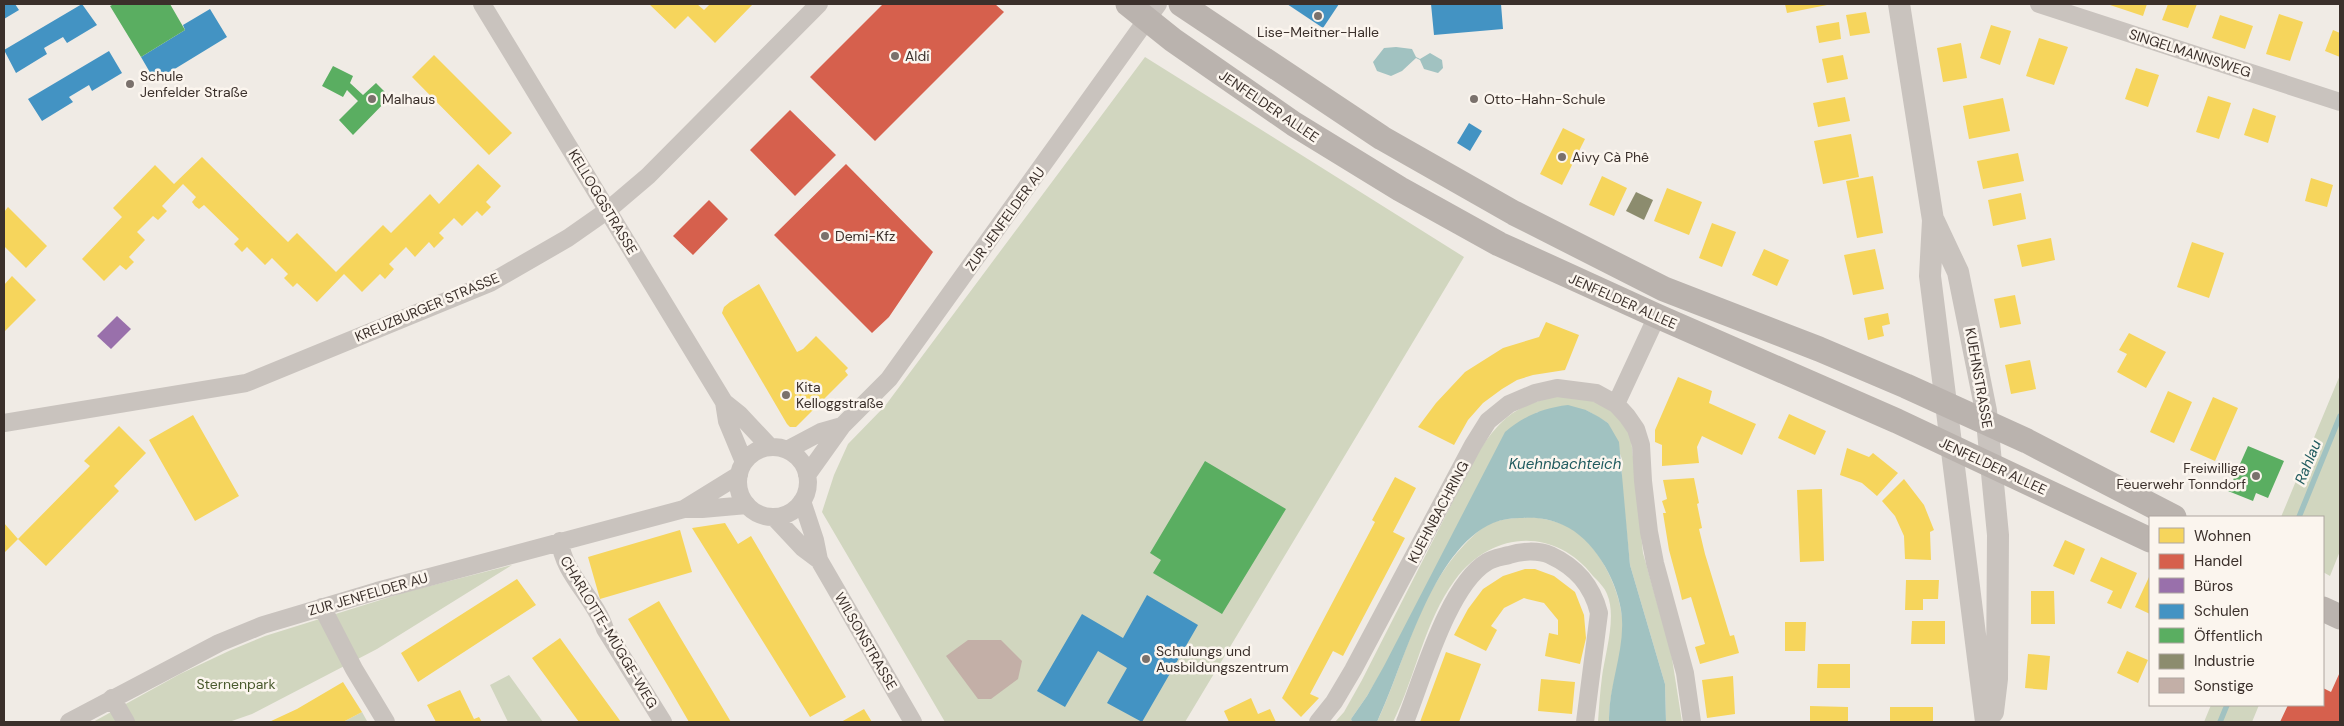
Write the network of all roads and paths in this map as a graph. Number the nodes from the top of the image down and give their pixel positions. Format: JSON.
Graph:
{"nodes":[{"id":1,"x":482,"y":4,"type":"edge"},
{"id":2,"x":820,"y":4,"type":"edge"},
{"id":3,"x":1128,"y":4,"type":"edge"},
{"id":4,"x":1181,"y":4,"type":"edge"},
{"id":5,"x":1899,"y":4,"type":"edge"},
{"id":6,"x":2039,"y":4,"type":"edge"},
{"id":7,"x":1153,"y":12,"type":"edge"},
{"id":8,"x":2340,"y":102,"type":"edge"},
{"id":9,"x":608,"y":210,"type":"junction"},
{"id":10,"x":1933,"y":220,"type":"junction"},
{"id":11,"x":1680,"y":296,"type":"junction"},
{"id":12,"x":1657,"y":316,"type":"junction"},
{"id":13,"x":724,"y":402,"type":"junction"},
{"id":14,"x":1616,"y":404,"type":"junction"},
{"id":15,"x":1946,"y":404,"type":"junction"},
{"id":16,"x":1987,"y":423,"type":"junction"},
{"id":17,"x":4,"y":424,"type":"edge"},
{"id":18,"x":842,"y":426,"type":"junction"},
{"id":19,"x":770,"y":447,"type":"junction"},
{"id":20,"x":1952,"y":447,"type":"junction"},
{"id":21,"x":787,"y":450,"type":"junction"},
{"id":22,"x":1991,"y":466,"type":"junction"},
{"id":23,"x":741,"y":468,"type":"junction"},
{"id":24,"x":807,"y":476,"type":"junction"},
{"id":25,"x":802,"y":501,"type":"junction"},
{"id":26,"x":746,"y":505,"type":"junction"},
{"id":27,"x":684,"y":509,"type":"junction"},
{"id":28,"x":2172,"y":516,"type":"edge"},
{"id":29,"x":774,"y":517,"type":"junction"},
{"id":30,"x":2149,"y":540,"type":"edge"},
{"id":31,"x":560,"y":541,"type":"junction"},
{"id":32,"x":819,"y":560,"type":"junction"},
{"id":33,"x":322,"y":607,"type":"junction"},
{"id":34,"x":2324,"y":609,"type":"edge"},
{"id":35,"x":2340,"y":616,"type":"edge"},
{"id":36,"x":112,"y":698,"type":"junction"},
{"id":37,"x":69,"y":722,"type":"edge"},
{"id":38,"x":126,"y":722,"type":"edge"},
{"id":39,"x":386,"y":722,"type":"edge"},
{"id":40,"x":663,"y":722,"type":"edge"},
{"id":41,"x":913,"y":722,"type":"edge"},
{"id":42,"x":1318,"y":722,"type":"edge"},
{"id":43,"x":1405,"y":722,"type":"edge"},
{"id":44,"x":1585,"y":722,"type":"edge"},
{"id":45,"x":1692,"y":722,"type":"edge"},
{"id":46,"x":1986,"y":722,"type":"edge"},
{"id":47,"x":1992,"y":722,"type":"edge"}],
"edges":[{"from":1,"to":9,"type":"street","name":"KELLOGGSTRASSE"},
{"from":2,"to":9,"type":"street","name":"KREUZBURGER STRASSE"},
{"from":3,"to":7,"type":"main road","name":"JENFELDER ALLEE"},
{"from":4,"to":11,"type":"main road","name":"JENFELDER ALLEE"},
{"from":5,"to":10,"type":"street","name":"KUEHNSTRASSE"},
{"from":6,"to":8,"type":"street","name":"SINGELMANNSWEG"},
{"from":7,"to":12,"type":"main road","name":"JENFELDER ALLEE"},
{"from":7,"to":18,"type":"street","name":"ZUR JENFELDER AU"},
{"from":9,"to":13,"type":"street","name":"KELLOGGSTRASSE"},
{"from":9,"to":17,"type":"street","name":"KREUZBURGER STRASSE"},
{"from":10,"to":15,"type":"street","name":"KUEHNSTRASSE"},
{"from":10,"to":16,"type":"street","name":"KUEHNSTRASSE"},
{"from":11,"to":12,"type":"main road"},
{"from":11,"to":15,"type":"main road","name":"JENFELDER ALLEE"},
{"from":12,"to":14,"type":"street"},
{"from":12,"to":20,"type":"main road","name":"JENFELDER ALLEE"},
{"from":13,"to":19,"type":"street","name":"KELLOGGSTRASSE"},
{"from":13,"to":23,"type":"street","name":"KELLOGGSTRASSE"},
{"from":14,"to":42,"type":"street","name":"KUEHNBACHRING"},
{"from":14,"to":45,"type":"street","name":"KUEHNBACHRING"},
{"from":15,"to":16,"type":"main road","name":"JENFELDER ALLEE"},
{"from":15,"to":20,"type":"street","name":"KUEHNSTRASSE"},
{"from":16,"to":22,"type":"street","name":"KUEHNSTRASSE"},
{"from":16,"to":28,"type":"main road","name":"JENFELDER ALLEE"},
{"from":18,"to":21,"type":"street","name":"ZUR JENFELDER AU"},
{"from":18,"to":24,"type":"street","name":"ZUR JENFELDER AU"},
{"from":19,"to":21,"type":"street"},
{"from":19,"to":23,"type":"street"},
{"from":20,"to":22,"type":"main road","name":"JENFELDER ALLEE"},
{"from":20,"to":46,"type":"street","name":"KUEHNSTRASSE"},
{"from":21,"to":24,"type":"street"},
{"from":22,"to":30,"type":"main road","name":"JENFELDER ALLEE"},
{"from":22,"to":47,"type":"street","name":"KUEHNSTRASSE"},
{"from":23,"to":26,"type":"street"},
{"from":23,"to":27,"type":"street","name":"ZUR JENFELDER AU"},
{"from":24,"to":25,"type":"street"},
{"from":25,"to":29,"type":"street"},
{"from":25,"to":32,"type":"street","name":"WILSONSTRASSE"},
{"from":26,"to":27,"type":"street","name":"ZUR JENFELDER AU"},
{"from":26,"to":29,"type":"street"},
{"from":27,"to":31,"type":"street","name":"ZUR JENFELDER AU"},
{"from":29,"to":32,"type":"street","name":"WILSONSTRASSE"},
{"from":31,"to":33,"type":"street","name":"ZUR JENFELDER AU"},
{"from":31,"to":40,"type":"street","name":"CHARLOTTE-MÜGGE-WEG"},
{"from":32,"to":41,"type":"street","name":"WILSONSTRASSE"},
{"from":33,"to":36,"type":"street","name":"ZUR JENFELDER AU"},
{"from":33,"to":39,"type":"street"},
{"from":34,"to":35,"type":"main road"},
{"from":36,"to":37,"type":"street","name":"ZUR JENFELDER AU"},
{"from":36,"to":38,"type":"street"},
{"from":43,"to":44,"type":"street"}]}
